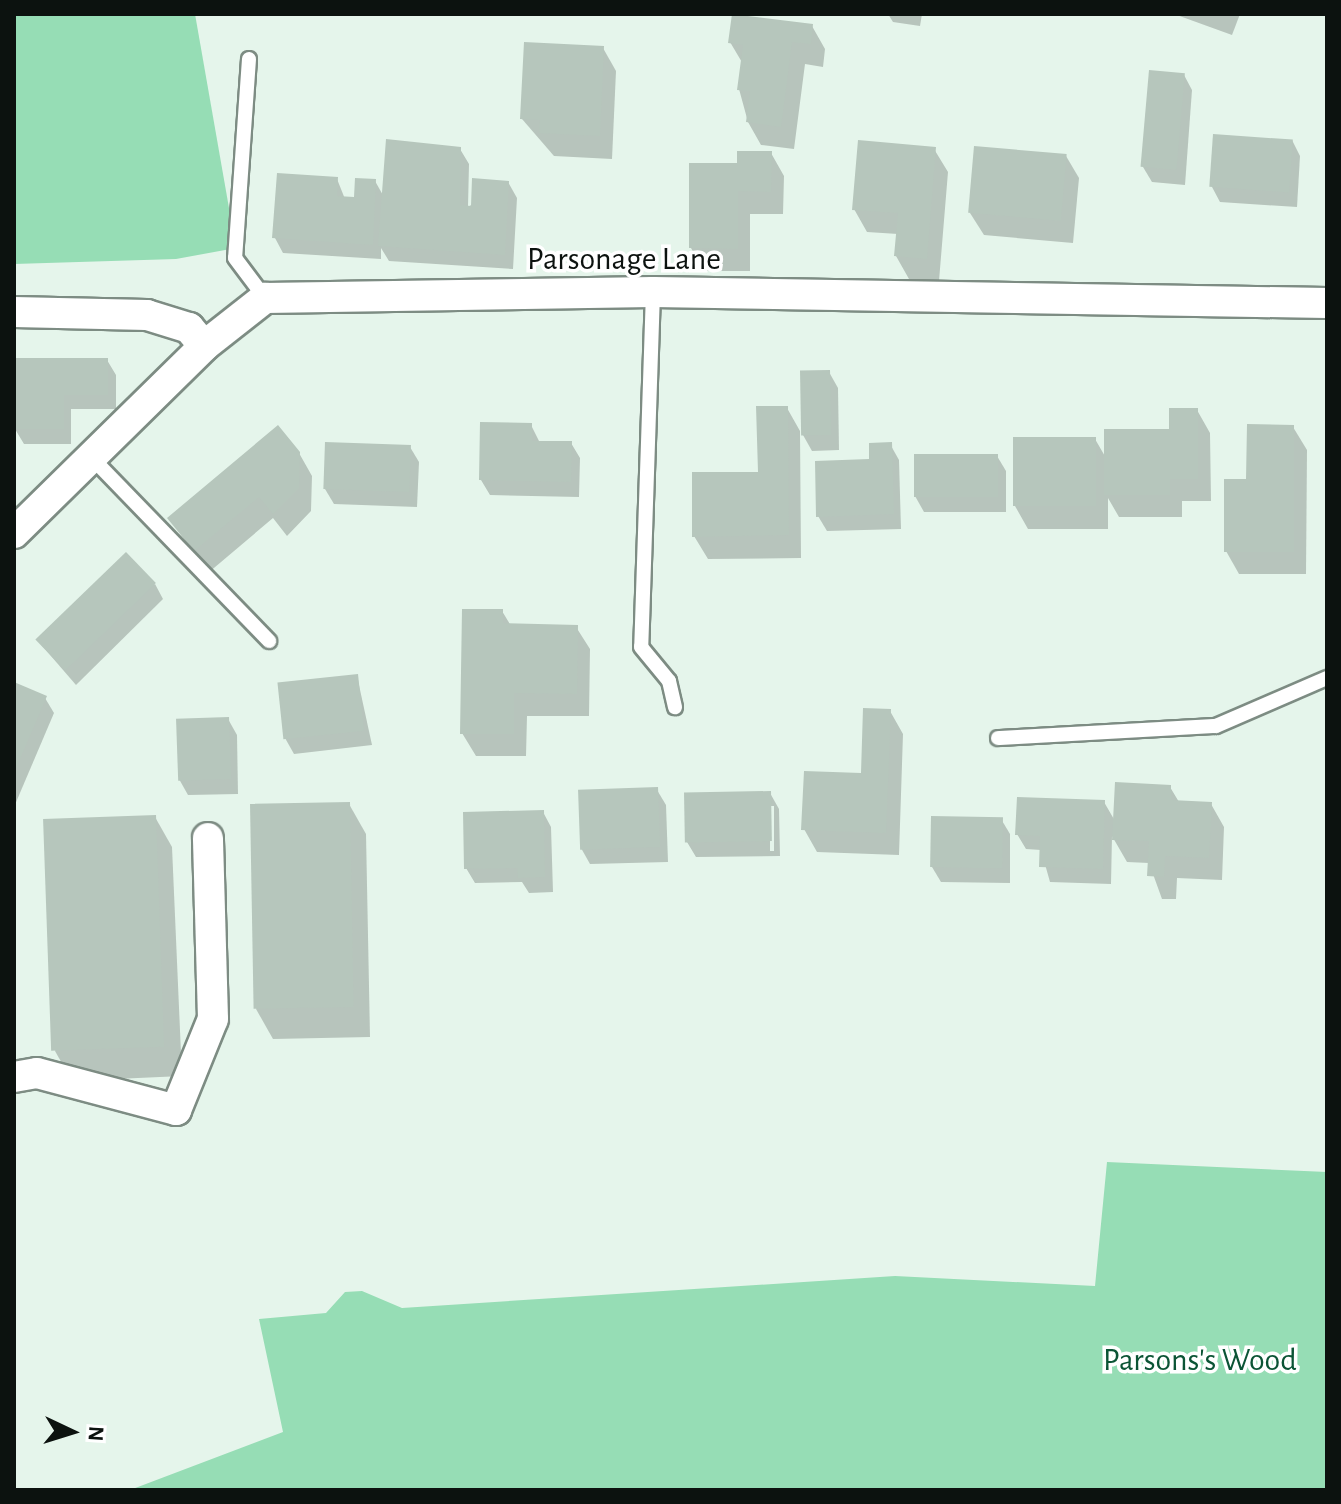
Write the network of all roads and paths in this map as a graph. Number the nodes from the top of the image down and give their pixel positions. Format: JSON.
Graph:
{"nodes":[{"id":1,"x":249,"y":59,"type":"dead end"},
{"id":2,"x":653,"y":292,"type":"junction"},
{"id":3,"x":265,"y":298,"type":"junction"},
{"id":4,"x":1327,"y":303,"type":"edge"},
{"id":5,"x":14,"y":312,"type":"edge"},
{"id":6,"x":204,"y":346,"type":"junction"},
{"id":7,"x":89,"y":455,"type":"junction"},
{"id":8,"x":14,"y":533,"type":"edge"},
{"id":9,"x":269,"y":641,"type":"dead end"},
{"id":10,"x":1327,"y":678,"type":"edge"},
{"id":11,"x":675,"y":707,"type":"dead end"},
{"id":12,"x":998,"y":738,"type":"dead end"},
{"id":13,"x":208,"y":838,"type":"dead end"},
{"id":14,"x":14,"y":1077,"type":"edge"}],
"edges":[{"from":1,"to":3,"type":"lane"},
{"from":2,"to":3,"type":"street","name":"Parsonage Lane"},
{"from":2,"to":4,"type":"street","name":"Parsonage Lane"},
{"from":2,"to":11,"type":"lane"},
{"from":3,"to":6,"type":"street"},
{"from":5,"to":6,"type":"street"},
{"from":6,"to":7,"type":"street"},
{"from":7,"to":8,"type":"street"},
{"from":7,"to":9,"type":"lane"},
{"from":10,"to":12,"type":"lane"},
{"from":13,"to":14,"type":"street"}]}
